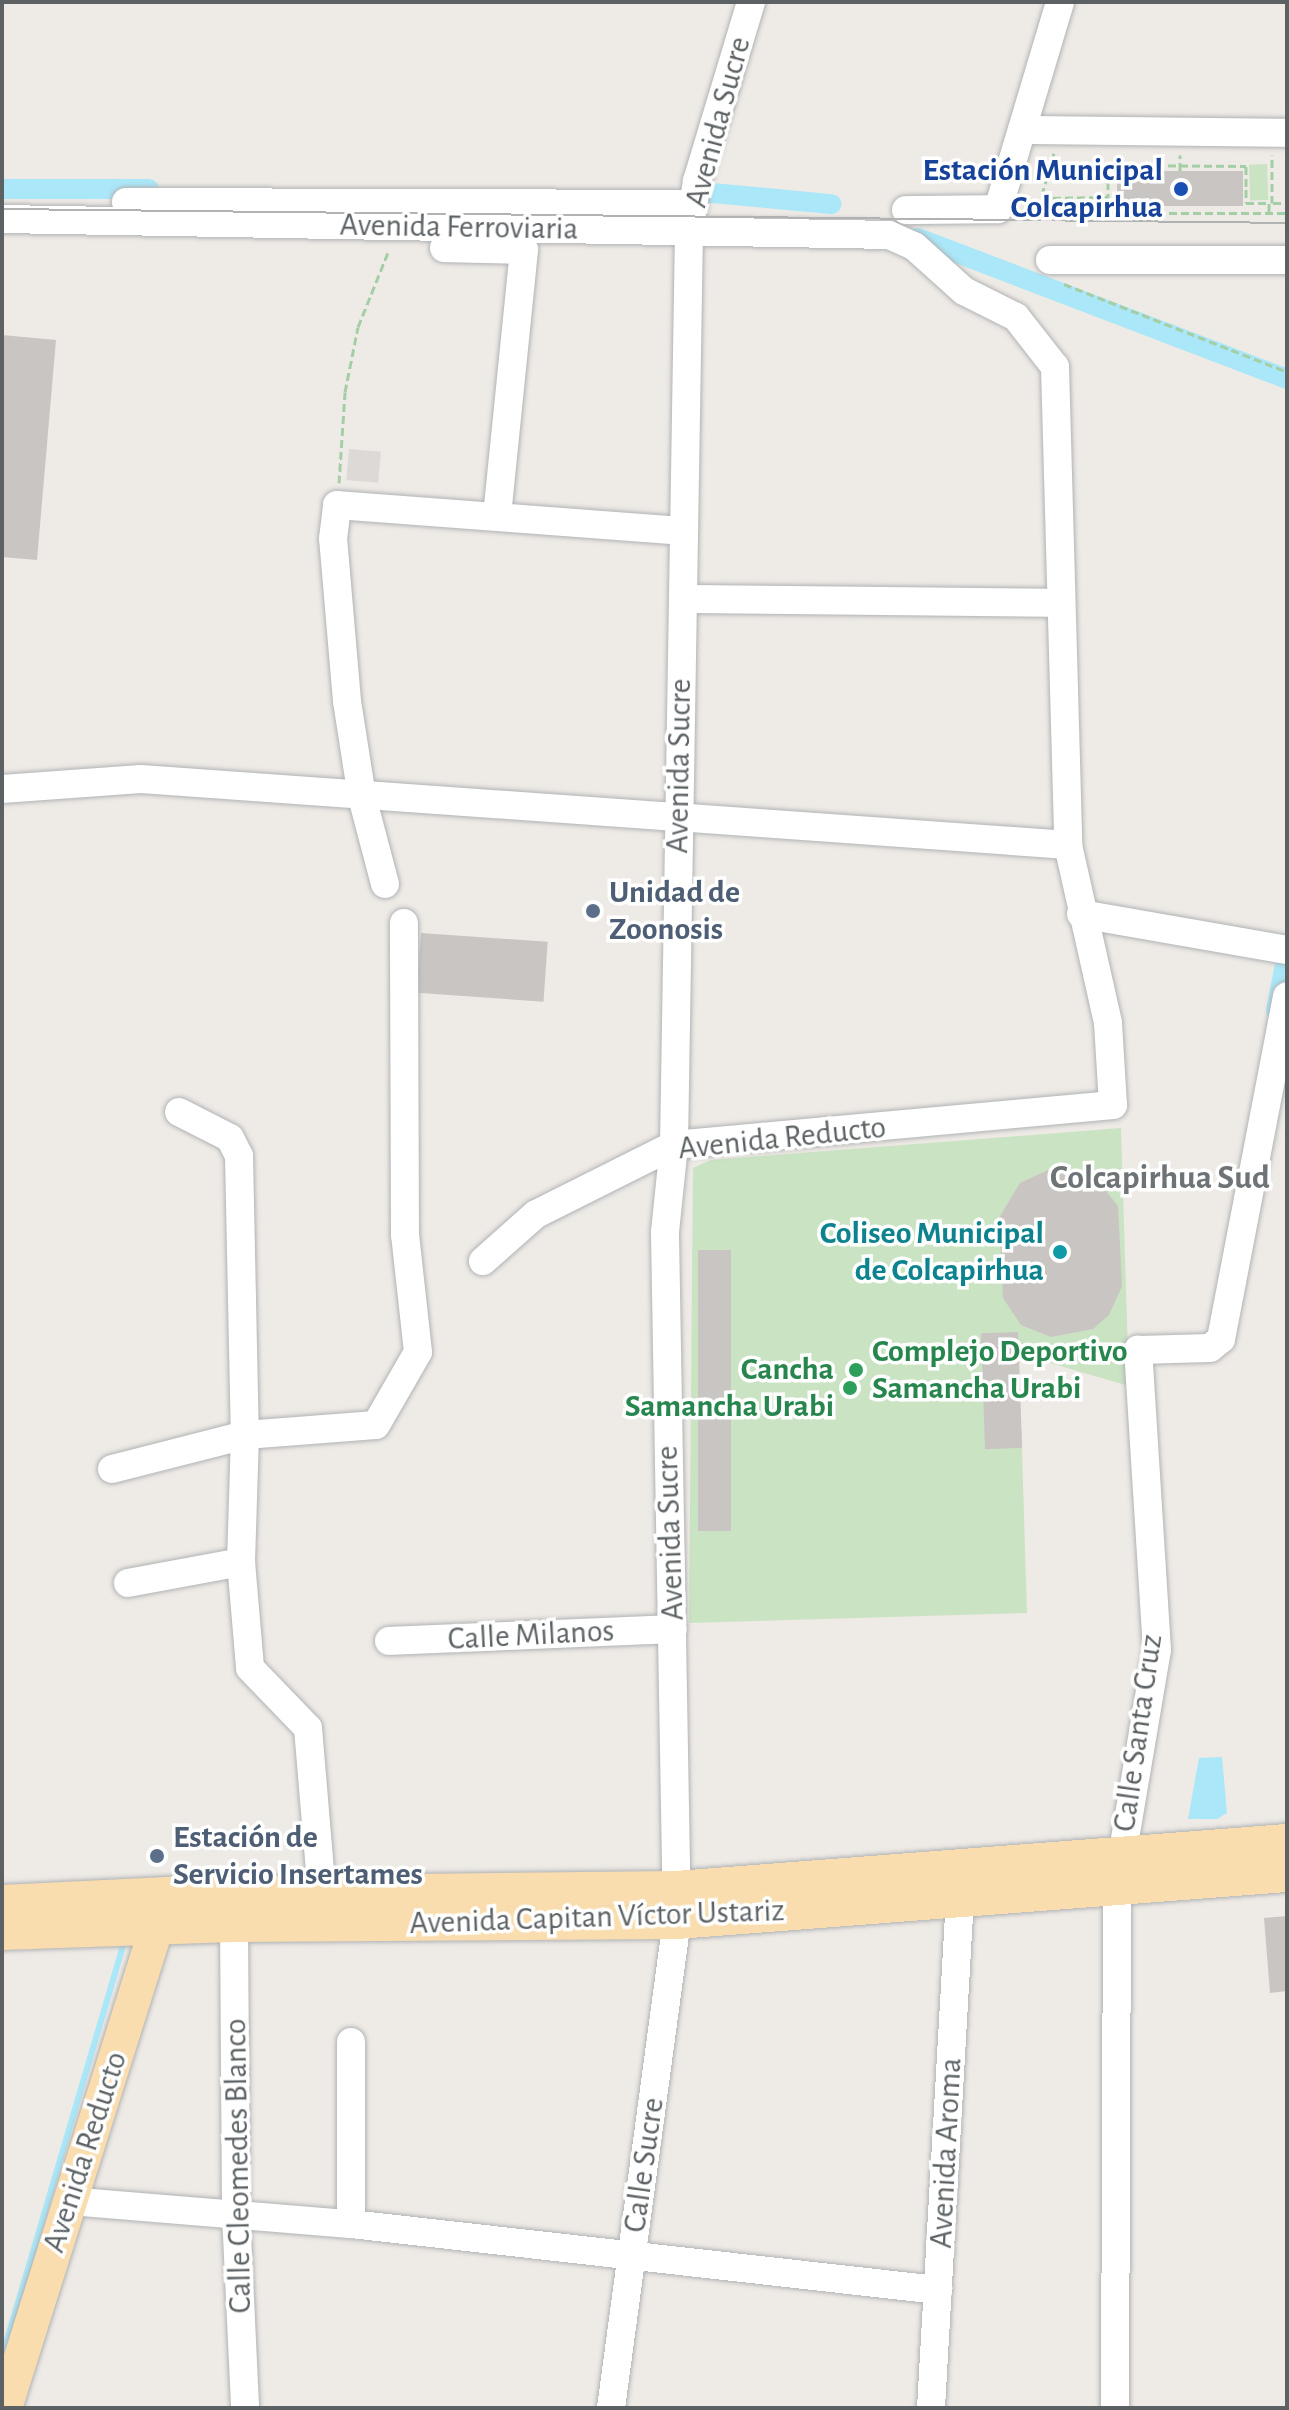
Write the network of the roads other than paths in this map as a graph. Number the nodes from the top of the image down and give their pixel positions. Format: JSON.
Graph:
{"nodes":[{"id":1,"x":751,"y":2,"type":"edge"},
{"id":2,"x":1060,"y":2,"type":"edge"},
{"id":3,"x":1022,"y":130,"type":"junction"},
{"id":4,"x":1280,"y":139,"type":"edge"},
{"id":5,"x":2,"y":202,"type":"edge"},
{"id":6,"x":693,"y":204,"type":"junction"},
{"id":7,"x":906,"y":210,"type":"dead end"},
{"id":8,"x":2,"y":219,"type":"edge"},
{"id":9,"x":689,"y":232,"type":"junction"},
{"id":10,"x":444,"y":248,"type":"dead end"},
{"id":11,"x":1050,"y":260,"type":"road end"},
{"id":12,"x":1287,"y":260,"type":"edge"},
{"id":13,"x":497,"y":516,"type":"junction"},
{"id":14,"x":684,"y":531,"type":"junction"},
{"id":15,"x":683,"y":599,"type":"junction"},
{"id":16,"x":1059,"y":603,"type":"junction"},
{"id":17,"x":2,"y":789,"type":"edge"},
{"id":18,"x":362,"y":797,"type":"junction"},
{"id":19,"x":677,"y":816,"type":"junction"},
{"id":20,"x":1068,"y":845,"type":"junction"},
{"id":21,"x":385,"y":884,"type":"dead end"},
{"id":22,"x":1081,"y":914,"type":"junction"},
{"id":23,"x":404,"y":923,"type":"dead end"},
{"id":24,"x":1287,"y":950,"type":"edge"},
{"id":25,"x":1287,"y":996,"type":"edge"},
{"id":26,"x":179,"y":1112,"type":"dead end"},
{"id":27,"x":674,"y":1145,"type":"junction"},
{"id":28,"x":483,"y":1261,"type":"dead end"},
{"id":29,"x":245,"y":1435,"type":"junction"},
{"id":30,"x":112,"y":1469,"type":"dead end"},
{"id":31,"x":241,"y":1562,"type":"junction"},
{"id":32,"x":128,"y":1583,"type":"dead end"},
{"id":33,"x":673,"y":1629,"type":"junction"},
{"id":34,"x":389,"y":1641,"type":"dead end"},
{"id":35,"x":1287,"y":1841,"type":"edge"},
{"id":36,"x":1119,"y":1870,"type":"junction"},
{"id":37,"x":1287,"y":1875,"type":"edge"},
{"id":38,"x":676,"y":1888,"type":"junction"},
{"id":39,"x":322,"y":1894,"type":"junction"},
{"id":40,"x":157,"y":1895,"type":"junction"},
{"id":41,"x":960,"y":1897,"type":"junction"},
{"id":42,"x":2,"y":1902,"type":"edge"},
{"id":43,"x":677,"y":1922,"type":"junction"},
{"id":44,"x":234,"y":1925,"type":"junction"},
{"id":45,"x":156,"y":1929,"type":"junction"},
{"id":46,"x":2,"y":1933,"type":"edge"},
{"id":47,"x":351,"y":2042,"type":"dead end"},
{"id":48,"x":69,"y":2201,"type":"junction"},
{"id":49,"x":236,"y":2214,"type":"junction"},
{"id":50,"x":351,"y":2224,"type":"junction"},
{"id":51,"x":631,"y":2255,"type":"junction"},
{"id":52,"x":938,"y":2290,"type":"junction"},
{"id":53,"x":5,"y":2408,"type":"edge"},
{"id":54,"x":245,"y":2408,"type":"edge"},
{"id":55,"x":611,"y":2408,"type":"edge"},
{"id":56,"x":931,"y":2408,"type":"edge"},
{"id":57,"x":1115,"y":2408,"type":"edge"}],
"edges":[{"from":1,"to":6,"type":"street","name":"Avenida Sucre"},
{"from":2,"to":3,"type":"street"},
{"from":3,"to":4,"type":"street"},
{"from":3,"to":7,"type":"street"},
{"from":5,"to":6,"type":"street","name":"Avenida Ferroviaria"},
{"from":6,"to":9,"type":"street","name":"Avenida Sucre"},
{"from":8,"to":9,"type":"street","name":"Avenida Ferroviaria"},
{"from":9,"to":14,"type":"street","name":"Avenida Sucre"},
{"from":9,"to":16,"type":"street","name":"Avenida Ferroviaria"},
{"from":10,"to":13,"type":"street"},
{"from":11,"to":12,"type":"street"},
{"from":13,"to":14,"type":"street"},
{"from":13,"to":18,"type":"street"},
{"from":14,"to":15,"type":"street","name":"Avenida Sucre"},
{"from":15,"to":16,"type":"street"},
{"from":15,"to":19,"type":"street","name":"Avenida Sucre"},
{"from":16,"to":20,"type":"street"},
{"from":17,"to":18,"type":"street"},
{"from":18,"to":19,"type":"street"},
{"from":18,"to":21,"type":"street"},
{"from":19,"to":20,"type":"street"},
{"from":19,"to":27,"type":"street","name":"Avenida Sucre"},
{"from":20,"to":22,"type":"street"},
{"from":22,"to":24,"type":"street"},
{"from":22,"to":27,"type":"street","name":"Avenida Reducto"},
{"from":23,"to":29,"type":"street"},
{"from":25,"to":36,"type":"street","name":"Calle Santa Cruz"},
{"from":26,"to":29,"type":"street"},
{"from":27,"to":28,"type":"street","name":"Avenida Reducto"},
{"from":27,"to":33,"type":"street","name":"Avenida Sucre"},
{"from":29,"to":30,"type":"street"},
{"from":29,"to":31,"type":"street"},
{"from":31,"to":32,"type":"street"},
{"from":31,"to":39,"type":"street"},
{"from":33,"to":34,"type":"street","name":"Calle Milanos"},
{"from":33,"to":38,"type":"street","name":"Avenida Sucre"},
{"from":35,"to":36,"type":"main road","name":"Avenida Capitan Víctor Ustariz"},
{"from":36,"to":37,"type":"main road","name":"Avenida Capitan Víctor Ustariz"},
{"from":36,"to":38,"type":"main road","name":"Avenida Capitan Víctor Ustariz"},
{"from":36,"to":41,"type":"main road","name":"Avenida Capitan Víctor Ustariz"},
{"from":36,"to":57,"type":"street","name":"Calle Santa Cruz"},
{"from":38,"to":39,"type":"main road","name":"Avenida Capitan Víctor Ustariz"},
{"from":38,"to":43,"type":"street","name":"Avenida Sucre"},
{"from":39,"to":40,"type":"main road","name":"Avenida Capitan Víctor Ustariz"},
{"from":40,"to":42,"type":"main road","name":"Avenida Capitan Víctor Ustariz"},
{"from":40,"to":45,"type":"main road","name":"Avenida Reducto"},
{"from":41,"to":43,"type":"main road","name":"Avenida Capitan Víctor Ustariz"},
{"from":41,"to":52,"type":"street","name":"Avenida Aroma"},
{"from":43,"to":44,"type":"main road","name":"Avenida Capitan Víctor Ustariz"},
{"from":43,"to":51,"type":"street","name":"Calle Sucre"},
{"from":44,"to":45,"type":"main road","name":"Avenida Capitan Víctor Ustariz"},
{"from":44,"to":49,"type":"street","name":"Calle Cleomedes Blanco"},
{"from":45,"to":46,"type":"main road","name":"Avenida Capitan Víctor Ustariz"},
{"from":45,"to":48,"type":"main road","name":"Avenida Reducto"},
{"from":47,"to":50,"type":"street"},
{"from":48,"to":49,"type":"street"},
{"from":48,"to":53,"type":"main road","name":"Avenida Reducto"},
{"from":49,"to":50,"type":"street"},
{"from":49,"to":54,"type":"street","name":"Calle Cleomedes Blanco"},
{"from":50,"to":51,"type":"street"},
{"from":51,"to":52,"type":"street"},
{"from":51,"to":55,"type":"street","name":"Calle Sucre"},
{"from":52,"to":56,"type":"street","name":"Avenida Aroma"}]}
